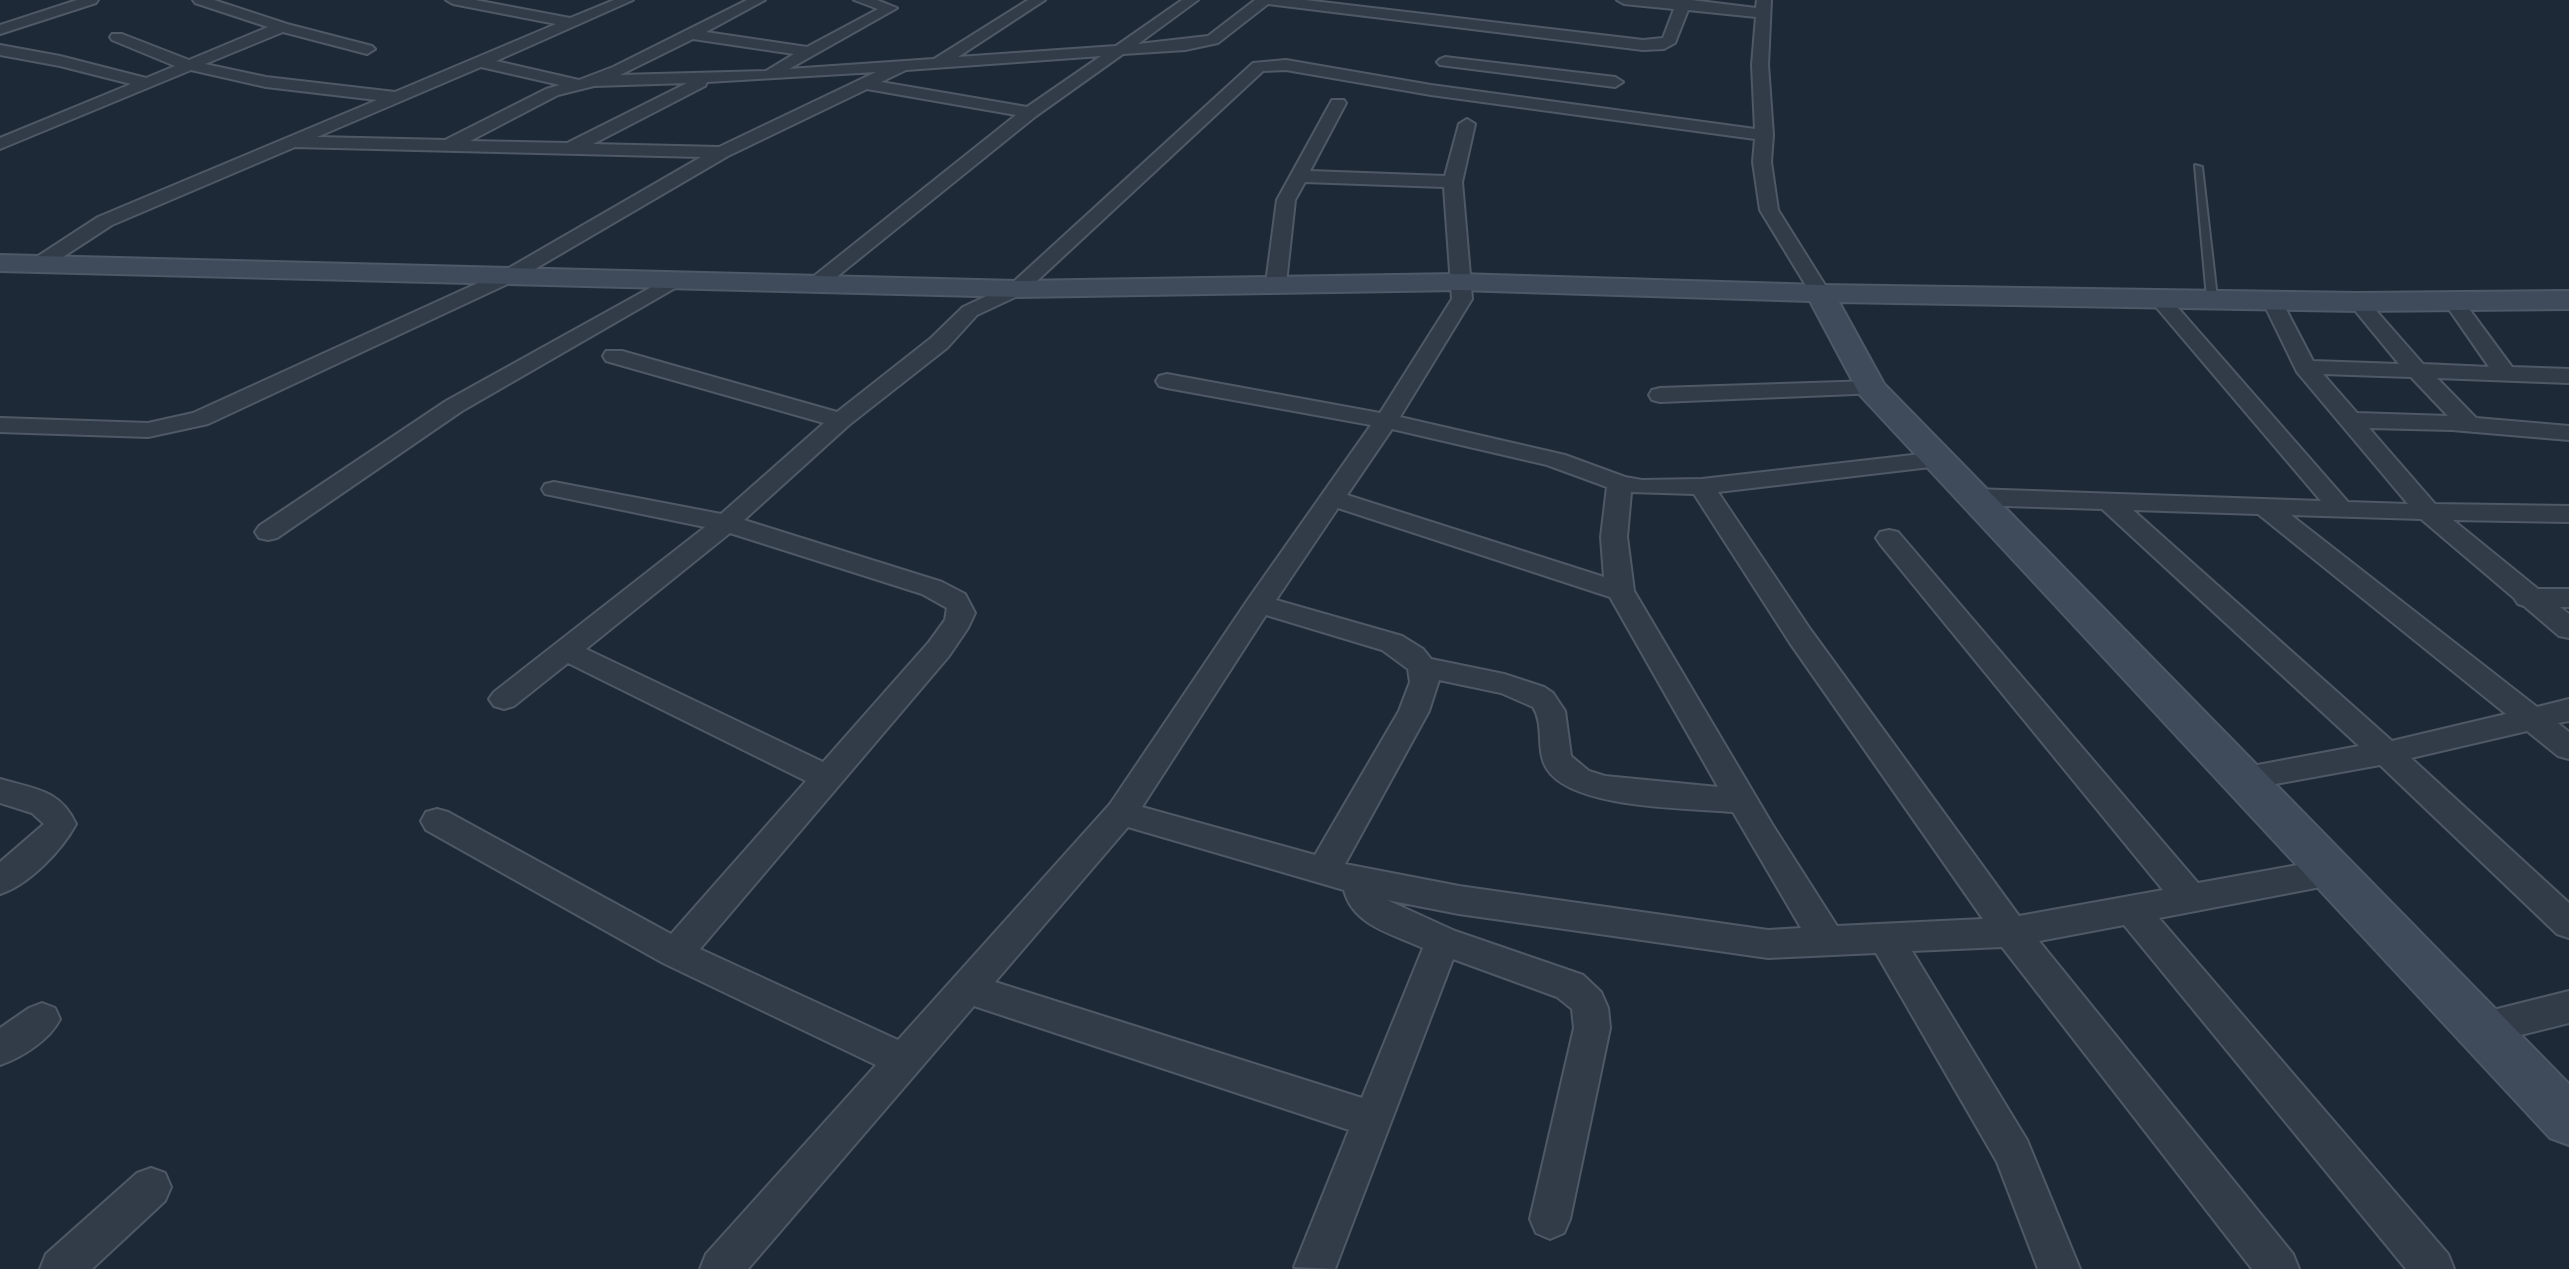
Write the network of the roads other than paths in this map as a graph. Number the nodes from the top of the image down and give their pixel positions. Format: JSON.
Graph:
{"nodes":[{"id":1,"x":91,"y":0,"type":"edge"},
{"id":2,"x":200,"y":0,"type":"edge"},
{"id":3,"x":453,"y":0,"type":"edge"},
{"id":4,"x":626,"y":0,"type":"edge"},
{"id":5,"x":758,"y":0,"type":"edge"},
{"id":6,"x":861,"y":0,"type":"edge"},
{"id":7,"x":1038,"y":0,"type":"edge"},
{"id":8,"x":1191,"y":0,"type":"edge"},
{"id":9,"x":1264,"y":0,"type":"edge"},
{"id":10,"x":1270,"y":0,"type":"edge"},
{"id":11,"x":1623,"y":0,"type":"edge"},
{"id":12,"x":1683,"y":3,"type":"edge"},
{"id":13,"x":1763,"y":7,"type":"edge"},
{"id":14,"x":1467,"y":18,"type":"junction"},
{"id":15,"x":572,"y":23,"type":"junction"},
{"id":16,"x":282,"y":27,"type":"junction"},
{"id":17,"x":0,"y":30,"type":"edge"},
{"id":18,"x":691,"y":34,"type":"junction"},
{"id":19,"x":117,"y":37,"type":"dead end"},
{"id":20,"x":367,"y":49,"type":"dead end"},
{"id":21,"x":0,"y":50,"type":"edge"},
{"id":22,"x":1119,"y":51,"type":"junction"},
{"id":23,"x":810,"y":52,"type":"junction"},
{"id":24,"x":480,"y":62,"type":"junction"},
{"id":25,"x":1445,"y":62,"type":"junction"},
{"id":26,"x":937,"y":64,"type":"junction"},
{"id":27,"x":191,"y":66,"type":"junction"},
{"id":28,"x":902,"y":66,"type":"junction"},
{"id":29,"x":764,"y":76,"type":"junction"},
{"id":30,"x":707,"y":79,"type":"junction"},
{"id":31,"x":1615,"y":82,"type":"dead end"},
{"id":32,"x":147,"y":83,"type":"junction"},
{"id":33,"x":584,"y":83,"type":"junction"},
{"id":34,"x":865,"y":84,"type":"junction"},
{"id":35,"x":1431,"y":90,"type":"junction"},
{"id":36,"x":397,"y":97,"type":"junction"},
{"id":37,"x":1338,"y":103,"type":"dead end"},
{"id":38,"x":1030,"y":112,"type":"junction"},
{"id":39,"x":1466,"y":124,"type":"dead end"},
{"id":40,"x":0,"y":127,"type":"edge"},
{"id":41,"x":28,"y":131,"type":"junction"},
{"id":42,"x":1764,"y":135,"type":"junction"},
{"id":43,"x":287,"y":142,"type":"junction"},
{"id":44,"x":0,"y":144,"type":"edge"},
{"id":45,"x":447,"y":146,"type":"junction"},
{"id":46,"x":570,"y":148,"type":"junction"},
{"id":47,"x":722,"y":152,"type":"junction"},
{"id":48,"x":2198,"y":167,"type":"dead end"},
{"id":49,"x":1298,"y":176,"type":"junction"},
{"id":50,"x":1453,"y":183,"type":"junction"},
{"id":51,"x":0,"y":263,"type":"edge"},
{"id":52,"x":39,"y":264,"type":"junction"},
{"id":53,"x":509,"y":276,"type":"junction"},
{"id":54,"x":675,"y":280,"type":"junction"},
{"id":55,"x":1459,"y":282,"type":"junction"},
{"id":56,"x":1276,"y":283,"type":"junction"},
{"id":57,"x":816,"y":284,"type":"junction"},
{"id":58,"x":1017,"y":289,"type":"junction"},
{"id":59,"x":1820,"y":293,"type":"junction"},
{"id":60,"x":2158,"y":297,"type":"junction"},
{"id":61,"x":2212,"y":299,"type":"junction"},
{"id":62,"x":2272,"y":300,"type":"junction"},
{"id":63,"x":2358,"y":302,"type":"junction"},
{"id":64,"x":2454,"y":302,"type":"junction"},
{"id":65,"x":2566,"y":304,"type":"edge"},
{"id":66,"x":614,"y":356,"type":"dead end"},
{"id":67,"x":2305,"y":367,"type":"junction"},
{"id":68,"x":2416,"y":370,"type":"junction"},
{"id":69,"x":2505,"y":373,"type":"junction"},
{"id":70,"x":2569,"y":376,"type":"edge"},
{"id":71,"x":1167,"y":381,"type":"dead end"},
{"id":72,"x":1871,"y":388,"type":"junction"},
{"id":73,"x":1660,"y":395,"type":"dead end"},
{"id":74,"x":841,"y":420,"type":"junction"},
{"id":75,"x":2350,"y":420,"type":"junction"},
{"id":76,"x":1386,"y":421,"type":"junction"},
{"id":77,"x":2469,"y":424,"type":"junction"},
{"id":78,"x":0,"y":425,"type":"edge"},
{"id":79,"x":2569,"y":433,"type":"edge"},
{"id":80,"x":1939,"y":459,"type":"junction"},
{"id":81,"x":1620,"y":483,"type":"junction"},
{"id":82,"x":1702,"y":486,"type":"junction"},
{"id":83,"x":554,"y":489,"type":"dead end"},
{"id":84,"x":1974,"y":497,"type":"junction"},
{"id":85,"x":1332,"y":498,"type":"junction"},
{"id":86,"x":2108,"y":501,"type":"junction"},
{"id":87,"x":2265,"y":507,"type":"junction"},
{"id":88,"x":2341,"y":509,"type":"junction"},
{"id":89,"x":2428,"y":512,"type":"junction"},
{"id":90,"x":2569,"y":514,"type":"edge"},
{"id":91,"x":726,"y":523,"type":"junction"},
{"id":92,"x":268,"y":532,"type":"dead end"},
{"id":93,"x":1889,"y":538,"type":"dead end"},
{"id":94,"x":1620,"y":591,"type":"junction"},
{"id":95,"x":2528,"y":598,"type":"junction"},
{"id":96,"x":2569,"y":598,"type":"edge"},
{"id":97,"x":1259,"y":604,"type":"junction"},
{"id":98,"x":2569,"y":629,"type":"edge"},
{"id":99,"x":565,"y":650,"type":"junction"},
{"id":100,"x":1422,"y":667,"type":"junction"},
{"id":101,"x":504,"y":699,"type":"dead end"},
{"id":102,"x":2569,"y":710,"type":"edge"},
{"id":103,"x":2530,"y":718,"type":"junction"},
{"id":104,"x":2569,"y":748,"type":"edge"},
{"id":105,"x":2386,"y":753,"type":"junction"},
{"id":106,"x":827,"y":778,"type":"junction"},
{"id":107,"x":2242,"y":778,"type":"junction"},
{"id":108,"x":0,"y":791,"type":"edge"},
{"id":109,"x":1742,"y":801,"type":"junction"},
{"id":110,"x":1121,"y":813,"type":"junction"},
{"id":111,"x":437,"y":821,"type":"dead end"},
{"id":112,"x":1323,"y":872,"type":"junction"},
{"id":113,"x":2331,"y":872,"type":"junction"},
{"id":114,"x":0,"y":881,"type":"edge"},
{"id":115,"x":1359,"y":881,"type":"junction"},
{"id":116,"x":2190,"y":898,"type":"junction"},
{"id":117,"x":2132,"y":909,"type":"junction"},
{"id":118,"x":2569,"y":924,"type":"edge"},
{"id":119,"x":2011,"y":932,"type":"junction"},
{"id":120,"x":1886,"y":939,"type":"junction"},
{"id":121,"x":1827,"y":940,"type":"junction"},
{"id":122,"x":1443,"y":941,"type":"junction"},
{"id":123,"x":675,"y":953,"type":"junction"},
{"id":124,"x":968,"y":989,"type":"junction"},
{"id":125,"x":2569,"y":1007,"type":"edge"},
{"id":126,"x":42,"y":1019,"type":"dead end"},
{"id":127,"x":2482,"y":1029,"type":"junction"},
{"id":128,"x":0,"y":1049,"type":"edge"},
{"id":129,"x":905,"y":1061,"type":"junction"},
{"id":130,"x":1374,"y":1119,"type":"junction"},
{"id":131,"x":2569,"y":1121,"type":"edge"},
{"id":132,"x":151,"y":1187,"type":"dead end"},
{"id":133,"x":1550,"y":1219,"type":"dead end"},
{"id":134,"x":1315,"y":1267,"type":"edge"},
{"id":135,"x":61,"y":1269,"type":"edge"},
{"id":136,"x":721,"y":1269,"type":"edge"},
{"id":137,"x":2059,"y":1269,"type":"edge"},
{"id":138,"x":2278,"y":1269,"type":"edge"},
{"id":139,"x":2433,"y":1269,"type":"edge"}],
"edges":[{"from":1,"to":17,"type":"street"},
{"from":2,"to":16,"type":"street"},
{"from":3,"to":15,"type":"street"},
{"from":4,"to":15,"type":"street"},
{"from":5,"to":18,"type":"street"},
{"from":6,"to":23,"type":"street"},
{"from":7,"to":26,"type":"street"},
{"from":8,"to":22,"type":"street"},
{"from":9,"to":22,"type":"street"},
{"from":10,"to":14,"type":"street"},
{"from":11,"to":12,"type":"street"},
{"from":12,"to":13,"type":"street"},
{"from":12,"to":14,"type":"street"},
{"from":13,"to":42,"type":"street"},
{"from":14,"to":25,"type":"street"},
{"from":15,"to":24,"type":"street"},
{"from":16,"to":20,"type":"street"},
{"from":16,"to":27,"type":"street"},
{"from":18,"to":23,"type":"street"},
{"from":18,"to":33,"type":"street"},
{"from":19,"to":27,"type":"street"},
{"from":21,"to":32,"type":"street"},
{"from":22,"to":26,"type":"street"},
{"from":22,"to":38,"type":"street"},
{"from":23,"to":29,"type":"street"},
{"from":24,"to":33,"type":"street"},
{"from":24,"to":36,"type":"street"},
{"from":25,"to":31,"type":"street"},
{"from":25,"to":35,"type":"street"},
{"from":26,"to":28,"type":"street"},
{"from":27,"to":32,"type":"street"},
{"from":27,"to":36,"type":"street"},
{"from":28,"to":29,"type":"street"},
{"from":28,"to":34,"type":"street"},
{"from":29,"to":30,"type":"street"},
{"from":30,"to":33,"type":"street"},
{"from":30,"to":46,"type":"street"},
{"from":32,"to":41,"type":"street"},
{"from":33,"to":45,"type":"street"},
{"from":34,"to":38,"type":"street"},
{"from":34,"to":47,"type":"street"},
{"from":35,"to":42,"type":"street"},
{"from":35,"to":58,"type":"street"},
{"from":36,"to":43,"type":"street"},
{"from":37,"to":49,"type":"street"},
{"from":38,"to":57,"type":"street"},
{"from":39,"to":50,"type":"street"},
{"from":40,"to":41,"type":"street"},
{"from":41,"to":44,"type":"street"},
{"from":42,"to":59,"type":"street"},
{"from":43,"to":45,"type":"street"},
{"from":43,"to":52,"type":"street"},
{"from":45,"to":46,"type":"street"},
{"from":46,"to":47,"type":"street"},
{"from":47,"to":53,"type":"street"},
{"from":48,"to":61,"type":"lane"},
{"from":49,"to":50,"type":"street"},
{"from":49,"to":56,"type":"street"},
{"from":50,"to":55,"type":"street"},
{"from":51,"to":52,"type":"street"},
{"from":52,"to":53,"type":"street"},
{"from":53,"to":54,"type":"street"},
{"from":53,"to":78,"type":"street"},
{"from":54,"to":57,"type":"street"},
{"from":54,"to":92,"type":"street"},
{"from":55,"to":56,"type":"street"},
{"from":55,"to":59,"type":"street"},
{"from":55,"to":76,"type":"street"},
{"from":56,"to":58,"type":"street"},
{"from":57,"to":58,"type":"street"},
{"from":58,"to":74,"type":"street"},
{"from":59,"to":60,"type":"street"},
{"from":59,"to":72,"type":"street"},
{"from":60,"to":61,"type":"street"},
{"from":60,"to":88,"type":"street"},
{"from":61,"to":62,"type":"street"},
{"from":62,"to":63,"type":"street"},
{"from":62,"to":67,"type":"street"},
{"from":63,"to":64,"type":"street"},
{"from":63,"to":68,"type":"street"},
{"from":64,"to":65,"type":"street"},
{"from":64,"to":69,"type":"street"},
{"from":66,"to":74,"type":"street"},
{"from":67,"to":68,"type":"street"},
{"from":67,"to":75,"type":"street"},
{"from":68,"to":69,"type":"street"},
{"from":68,"to":77,"type":"street"},
{"from":69,"to":70,"type":"street"},
{"from":71,"to":76,"type":"street"},
{"from":72,"to":73,"type":"street"},
{"from":72,"to":80,"type":"street"},
{"from":74,"to":91,"type":"street"},
{"from":75,"to":77,"type":"street"},
{"from":75,"to":89,"type":"street"},
{"from":76,"to":81,"type":"street"},
{"from":76,"to":85,"type":"street"},
{"from":77,"to":79,"type":"street"},
{"from":80,"to":82,"type":"street"},
{"from":80,"to":84,"type":"street"},
{"from":81,"to":82,"type":"street"},
{"from":81,"to":94,"type":"street"},
{"from":82,"to":119,"type":"street"},
{"from":83,"to":91,"type":"street"},
{"from":84,"to":86,"type":"street"},
{"from":84,"to":107,"type":"street"},
{"from":85,"to":94,"type":"street"},
{"from":85,"to":97,"type":"street"},
{"from":86,"to":87,"type":"street"},
{"from":86,"to":105,"type":"street"},
{"from":87,"to":88,"type":"street"},
{"from":87,"to":103,"type":"street"},
{"from":88,"to":89,"type":"street"},
{"from":89,"to":90,"type":"street"},
{"from":89,"to":95,"type":"street"},
{"from":91,"to":99,"type":"street"},
{"from":91,"to":106,"type":"street"},
{"from":93,"to":116,"type":"street"},
{"from":94,"to":109,"type":"street"},
{"from":95,"to":96,"type":"street"},
{"from":95,"to":98,"type":"street"},
{"from":97,"to":100,"type":"street"},
{"from":97,"to":110,"type":"street"},
{"from":99,"to":101,"type":"street"},
{"from":99,"to":106,"type":"street"},
{"from":100,"to":109,"type":"street"},
{"from":100,"to":112,"type":"street"},
{"from":102,"to":103,"type":"street"},
{"from":103,"to":104,"type":"street"},
{"from":103,"to":105,"type":"street"},
{"from":105,"to":107,"type":"street"},
{"from":105,"to":118,"type":"street"},
{"from":106,"to":123,"type":"street"},
{"from":107,"to":113,"type":"street"},
{"from":108,"to":114,"type":"street"},
{"from":109,"to":121,"type":"street"},
{"from":110,"to":112,"type":"street"},
{"from":110,"to":124,"type":"street"},
{"from":111,"to":123,"type":"street"},
{"from":112,"to":115,"type":"street"},
{"from":113,"to":116,"type":"street"},
{"from":113,"to":127,"type":"street"},
{"from":115,"to":121,"type":"street"},
{"from":115,"to":122,"type":"street"},
{"from":116,"to":117,"type":"street"},
{"from":117,"to":119,"type":"street"},
{"from":117,"to":139,"type":"street"},
{"from":119,"to":120,"type":"street"},
{"from":119,"to":138,"type":"street"},
{"from":120,"to":121,"type":"street"},
{"from":120,"to":137,"type":"street"},
{"from":122,"to":130,"type":"street"},
{"from":122,"to":133,"type":"street"},
{"from":123,"to":129,"type":"street"},
{"from":124,"to":129,"type":"street"},
{"from":124,"to":130,"type":"street"},
{"from":125,"to":127,"type":"street"},
{"from":126,"to":128,"type":"street"},
{"from":127,"to":131,"type":"street"},
{"from":129,"to":136,"type":"street"},
{"from":130,"to":134,"type":"street"},
{"from":132,"to":135,"type":"street"}]}
